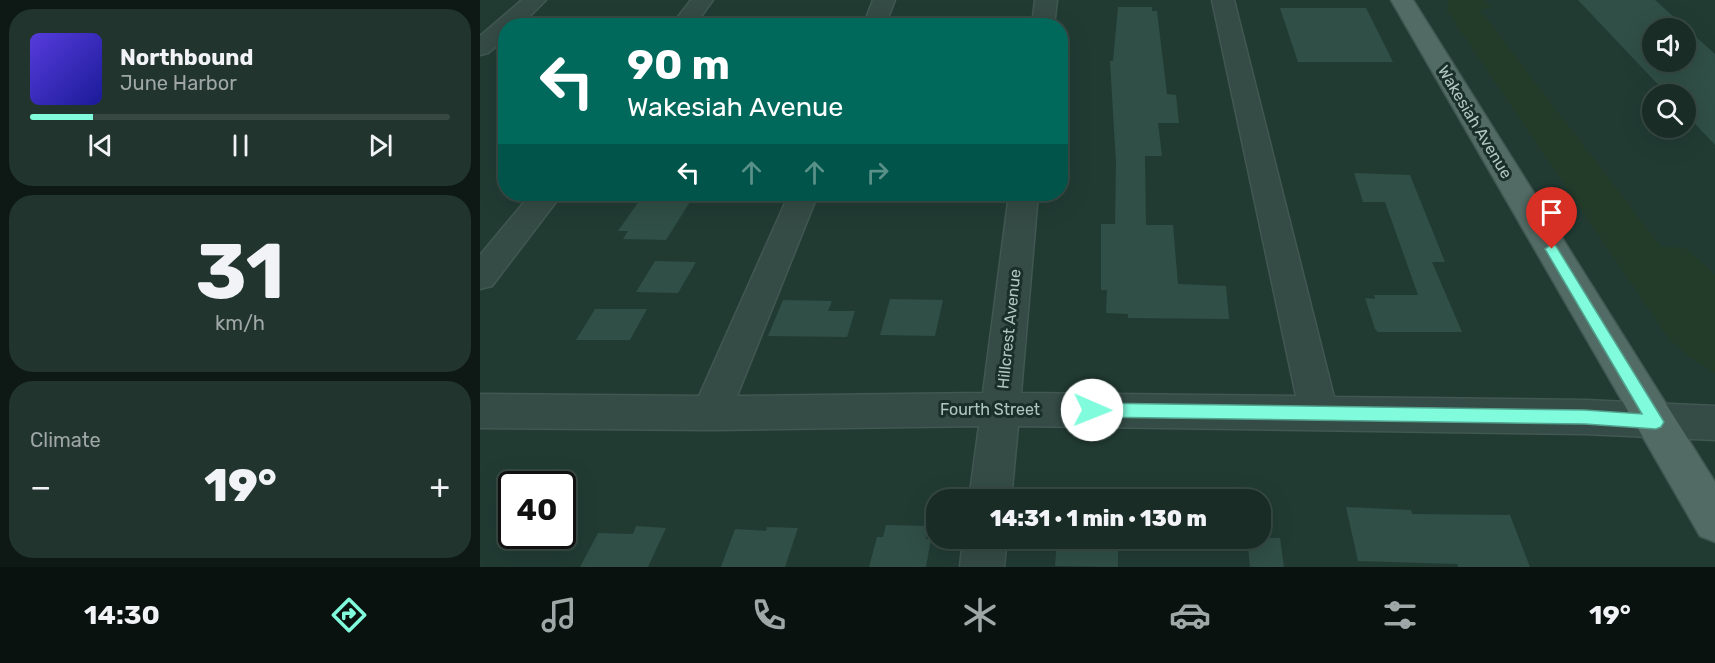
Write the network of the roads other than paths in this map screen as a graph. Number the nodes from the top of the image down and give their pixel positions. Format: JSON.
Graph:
{"nodes":[{"id":1,"x":535,"y":0,"type":"edge"},
{"id":2,"x":702,"y":0,"type":"edge"},
{"id":3,"x":884,"y":0,"type":"edge"},
{"id":4,"x":1046,"y":0,"type":"edge"},
{"id":5,"x":1222,"y":0,"type":"edge"},
{"id":6,"x":1402,"y":0,"type":"edge"},
{"id":7,"x":515,"y":18,"type":"edge"},
{"id":8,"x":688,"y":18,"type":"edge"},
{"id":9,"x":876,"y":18,"type":"edge"},
{"id":10,"x":1044,"y":18,"type":"edge"},
{"id":11,"x":498,"y":33,"type":"edge"},
{"id":12,"x":480,"y":48,"type":"edge"},
{"id":13,"x":541,"y":201,"type":"edge"},
{"id":14,"x":800,"y":201,"type":"edge"},
{"id":15,"x":1023,"y":201,"type":"edge"},
{"id":16,"x":480,"y":277,"type":"edge"},
{"id":17,"x":1001,"y":409,"type":"junction"},
{"id":18,"x":480,"y":411,"type":"edge"},
{"id":19,"x":1319,"y":412,"type":"junction"},
{"id":20,"x":711,"y":413,"type":"junction"},
{"id":21,"x":1656,"y":422,"type":"junction"},
{"id":22,"x":1715,"y":423,"type":"edge"},
{"id":23,"x":991,"y":489,"type":"edge"},
{"id":24,"x":1715,"y":521,"type":"edge"},
{"id":25,"x":984,"y":549,"type":"edge"},
{"id":26,"x":982,"y":567,"type":"edge"}],
"edges":[{"from":1,"to":7,"type":"street"},
{"from":2,"to":8,"type":"street"},
{"from":3,"to":9,"type":"street"},
{"from":4,"to":10,"type":"street"},
{"from":5,"to":19,"type":"street"},
{"from":6,"to":21,"type":"main road","name":"Wakesiah Avenue"},
{"from":11,"to":12,"type":"street"},
{"from":13,"to":16,"type":"street"},
{"from":14,"to":20,"type":"street"},
{"from":15,"to":17,"type":"street","name":"Hillcrest Avenue"},
{"from":17,"to":19,"type":"street","name":"Fourth Street"},
{"from":17,"to":20,"type":"street","name":"Fourth Street"},
{"from":17,"to":23,"type":"street","name":"Hillcrest Avenue"},
{"from":18,"to":20,"type":"street","name":"Fourth Street"},
{"from":19,"to":21,"type":"street","name":"Fourth Street"},
{"from":21,"to":22,"type":"street","name":"Fourth Street"},
{"from":21,"to":24,"type":"main road","name":"Wakesiah Avenue"},
{"from":25,"to":26,"type":"street"}]}
